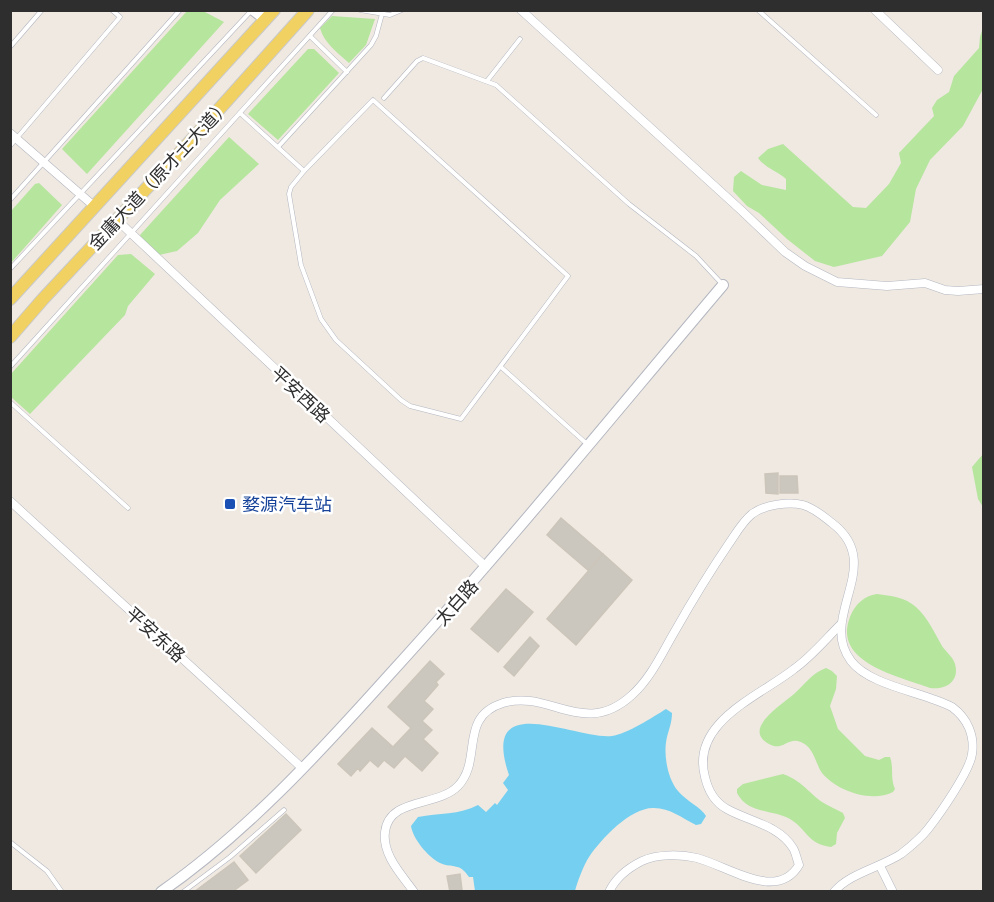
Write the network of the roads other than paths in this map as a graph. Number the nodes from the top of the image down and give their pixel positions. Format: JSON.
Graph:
{"nodes":[{"id":1,"x":42,"y":10,"type":"edge"},
{"id":2,"x":112,"y":10,"type":"edge"},
{"id":3,"x":180,"y":10,"type":"edge"},
{"id":4,"x":252,"y":10,"type":"edge"},
{"id":5,"x":308,"y":10,"type":"edge"},
{"id":6,"x":333,"y":10,"type":"edge"},
{"id":7,"x":360,"y":10,"type":"edge"},
{"id":8,"x":402,"y":10,"type":"edge"},
{"id":9,"x":521,"y":10,"type":"edge"},
{"id":10,"x":758,"y":10,"type":"edge"},
{"id":11,"x":875,"y":10,"type":"edge"},
{"id":12,"x":382,"y":14,"type":"junction"},
{"id":13,"x":270,"y":15,"type":"edge"},
{"id":14,"x":310,"y":36,"type":"junction"},
{"id":15,"x":520,"y":39,"type":"dead end"},
{"id":16,"x":10,"y":47,"type":"edge"},
{"id":17,"x":938,"y":70,"type":"dead end"},
{"id":18,"x":347,"y":72,"type":"junction"},
{"id":19,"x":487,"y":81,"type":"junction"},
{"id":20,"x":384,"y":98,"type":"dead end"},
{"id":21,"x":240,"y":113,"type":"junction"},
{"id":22,"x":876,"y":115,"type":"dead end"},
{"id":23,"x":14,"y":136,"type":"edge"},
{"id":24,"x":10,"y":146,"type":"edge"},
{"id":25,"x":278,"y":147,"type":"junction"},
{"id":26,"x":44,"y":162,"type":"junction"},
{"id":27,"x":304,"y":171,"type":"junction"},
{"id":28,"x":80,"y":195,"type":"junction"},
{"id":29,"x":10,"y":200,"type":"edge"},
{"id":30,"x":95,"y":207,"type":"junction"},
{"id":31,"x":117,"y":220,"type":"junction"},
{"id":32,"x":130,"y":233,"type":"junction"},
{"id":33,"x":10,"y":269,"type":"edge"},
{"id":34,"x":723,"y":285,"type":"joint"},
{"id":35,"x":984,"y":289,"type":"edge"},
{"id":36,"x":10,"y":299,"type":"edge"},
{"id":37,"x":10,"y":337,"type":"edge"},
{"id":38,"x":10,"y":367,"type":"edge"},
{"id":39,"x":501,"y":367,"type":"junction"},
{"id":40,"x":10,"y":402,"type":"edge"},
{"id":41,"x":588,"y":445,"type":"junction"},
{"id":42,"x":10,"y":501,"type":"edge"},
{"id":43,"x":128,"y":508,"type":"dead end"},
{"id":44,"x":486,"y":567,"type":"junction"},
{"id":45,"x":840,"y":625,"type":"junction"},
{"id":46,"x":301,"y":767,"type":"junction"},
{"id":47,"x":284,"y":810,"type":"dead end"},
{"id":48,"x":10,"y":842,"type":"edge"},
{"id":49,"x":880,"y":866,"type":"junction"},
{"id":50,"x":62,"y":891,"type":"edge"},
{"id":51,"x":160,"y":891,"type":"edge"},
{"id":52,"x":183,"y":891,"type":"edge"},
{"id":53,"x":414,"y":891,"type":"edge"},
{"id":54,"x":609,"y":891,"type":"edge"},
{"id":55,"x":834,"y":891,"type":"edge"},
{"id":56,"x":892,"y":891,"type":"edge"}],
"edges":[{"from":1,"to":16,"type":"lane"},
{"from":2,"to":23,"type":"lane"},
{"from":3,"to":26,"type":"lane"},
{"from":4,"to":13,"type":"street"},
{"from":4,"to":28,"type":"lane"},
{"from":5,"to":31,"type":"main road","name":"金庸大道（原才士大道）"},
{"from":6,"to":14,"type":"lane"},
{"from":7,"to":12,"type":"lane"},
{"from":8,"to":12,"type":"lane"},
{"from":9,"to":35,"type":"street"},
{"from":10,"to":22,"type":"lane"},
{"from":11,"to":17,"type":"street"},
{"from":12,"to":18,"type":"lane"},
{"from":13,"to":30,"type":"main road","name":"金庸大道（原才士大道）"},
{"from":14,"to":18,"type":"lane"},
{"from":14,"to":21,"type":"lane"},
{"from":15,"to":19,"type":"lane"},
{"from":18,"to":25,"type":"lane"},
{"from":19,"to":20,"type":"lane"},
{"from":19,"to":34,"type":"lane"},
{"from":21,"to":25,"type":"lane"},
{"from":21,"to":32,"type":"lane"},
{"from":23,"to":24,"type":"lane"},
{"from":23,"to":26,"type":"street"},
{"from":25,"to":27,"type":"lane"},
{"from":26,"to":28,"type":"street"},
{"from":26,"to":29,"type":"lane"},
{"from":27,"to":39,"type":"lane"},
{"from":27,"to":39,"type":"lane"},
{"from":28,"to":30,"type":"street"},
{"from":28,"to":33,"type":"lane"},
{"from":30,"to":36,"type":"main road","name":"金庸大道（原才士大道）"},
{"from":31,"to":32,"type":"street","name":"平安西路"},
{"from":31,"to":37,"type":"main road","name":"金庸大道（原才士大道）"},
{"from":32,"to":38,"type":"lane"},
{"from":32,"to":44,"type":"street","name":"平安西路"},
{"from":34,"to":41,"type":"street","name":"太白路"},
{"from":39,"to":41,"type":"lane"},
{"from":40,"to":43,"type":"lane"},
{"from":41,"to":44,"type":"street","name":"太白路"},
{"from":42,"to":46,"type":"street","name":"平安东路"},
{"from":44,"to":46,"type":"street","name":"太白路"},
{"from":45,"to":49,"type":"street"},
{"from":45,"to":53,"type":"street"},
{"from":45,"to":54,"type":"street"},
{"from":46,"to":51,"type":"street","name":"太白路"},
{"from":47,"to":52,"type":"lane"},
{"from":48,"to":50,"type":"lane"},
{"from":49,"to":55,"type":"street"},
{"from":49,"to":56,"type":"street"}]}
